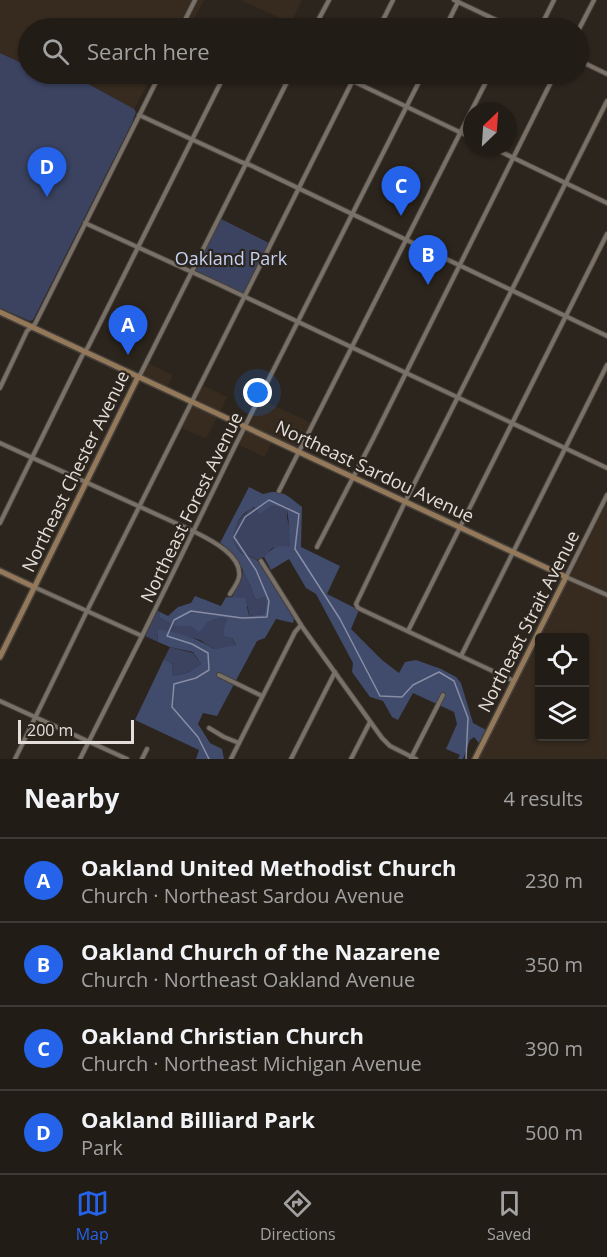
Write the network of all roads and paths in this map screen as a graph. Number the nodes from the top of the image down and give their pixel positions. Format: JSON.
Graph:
{"nodes":[{"id":1,"x":195,"y":0,"type":"edge"},
{"id":2,"x":329,"y":0,"type":"edge"},
{"id":3,"x":393,"y":0,"type":"edge"},
{"id":4,"x":554,"y":0,"type":"edge"},
{"id":5,"x":594,"y":0,"type":"edge"},
{"id":6,"x":457,"y":1,"type":"edge"},
{"id":7,"x":186,"y":18,"type":"edge"},
{"id":8,"x":319,"y":18,"type":"edge"},
{"id":9,"x":383,"y":18,"type":"edge"},
{"id":10,"x":449,"y":18,"type":"edge"},
{"id":11,"x":492,"y":18,"type":"edge"},
{"id":12,"x":545,"y":18,"type":"edge"},
{"id":13,"x":585,"y":18,"type":"edge"},
{"id":14,"x":589,"y":65,"type":"edge"},
{"id":15,"x":607,"y":74,"type":"edge"},
{"id":16,"x":155,"y":84,"type":"edge"},
{"id":17,"x":220,"y":84,"type":"edge"},
{"id":18,"x":286,"y":84,"type":"edge"},
{"id":19,"x":351,"y":84,"type":"edge"},
{"id":20,"x":358,"y":84,"type":"edge"},
{"id":21,"x":418,"y":84,"type":"edge"},
{"id":22,"x":485,"y":84,"type":"edge"},
{"id":23,"x":550,"y":84,"type":"edge"},
{"id":24,"x":607,"y":101,"type":"edge"},
{"id":25,"x":407,"y":107,"type":"junction"},
{"id":26,"x":139,"y":116,"type":"junction"},
{"id":27,"x":461,"y":132,"type":"junction"},
{"id":28,"x":192,"y":140,"type":"junction"},
{"id":29,"x":509,"y":156,"type":"edge"},
{"id":30,"x":513,"y":158,"type":"junction"},
{"id":31,"x":246,"y":164,"type":"junction"},
{"id":32,"x":566,"y":183,"type":"junction"},
{"id":33,"x":299,"y":188,"type":"junction"},
{"id":34,"x":607,"y":203,"type":"edge"},
{"id":35,"x":353,"y":214,"type":"junction"},
{"id":36,"x":85,"y":223,"type":"junction"},
{"id":37,"x":607,"y":234,"type":"edge"},
{"id":38,"x":406,"y":240,"type":"junction"},
{"id":39,"x":138,"y":247,"type":"junction"},
{"id":40,"x":459,"y":265,"type":"junction"},
{"id":41,"x":192,"y":272,"type":"junction"},
{"id":42,"x":511,"y":290,"type":"junction"},
{"id":43,"x":244,"y":297,"type":"junction"},
{"id":44,"x":0,"y":312,"type":"edge"},
{"id":45,"x":565,"y":316,"type":"junction"},
{"id":46,"x":298,"y":322,"type":"junction"},
{"id":47,"x":31,"y":327,"type":"junction"},
{"id":48,"x":607,"y":336,"type":"edge"},
{"id":49,"x":352,"y":348,"type":"junction"},
{"id":50,"x":85,"y":352,"type":"junction"},
{"id":51,"x":607,"y":365,"type":"edge"},
{"id":52,"x":405,"y":372,"type":"junction"},
{"id":53,"x":138,"y":377,"type":"junction"},
{"id":54,"x":0,"y":388,"type":"edge"},
{"id":55,"x":458,"y":398,"type":"junction"},
{"id":56,"x":191,"y":402,"type":"junction"},
{"id":57,"x":512,"y":423,"type":"junction"},
{"id":58,"x":245,"y":427,"type":"junction"},
{"id":59,"x":0,"y":443,"type":"edge"},
{"id":60,"x":565,"y":448,"type":"junction"},
{"id":61,"x":299,"y":452,"type":"junction"},
{"id":62,"x":32,"y":458,"type":"junction"},
{"id":63,"x":607,"y":468,"type":"edge"},
{"id":64,"x":352,"y":477,"type":"junction"},
{"id":65,"x":86,"y":482,"type":"junction"},
{"id":66,"x":279,"y":490,"type":"dead end"},
{"id":67,"x":607,"y":495,"type":"edge"},
{"id":68,"x":405,"y":502,"type":"junction"},
{"id":69,"x":139,"y":507,"type":"junction"},
{"id":70,"x":0,"y":523,"type":"edge"},
{"id":71,"x":460,"y":527,"type":"junction"},
{"id":72,"x":194,"y":531,"type":"junction"},
{"id":73,"x":317,"y":547,"type":"dead end"},
{"id":74,"x":513,"y":552,"type":"junction"},
{"id":75,"x":261,"y":561,"type":"dead end"},
{"id":76,"x":0,"y":571,"type":"edge"},
{"id":77,"x":566,"y":577,"type":"junction"},
{"id":78,"x":34,"y":587,"type":"junction"},
{"id":79,"x":230,"y":594,"type":"dead end"},
{"id":80,"x":607,"y":595,"type":"edge"},
{"id":81,"x":87,"y":611,"type":"junction"},
{"id":82,"x":301,"y":625,"type":"junction"},
{"id":83,"x":408,"y":631,"type":"junction"},
{"id":84,"x":142,"y":636,"type":"junction"},
{"id":85,"x":461,"y":656,"type":"junction"},
{"id":86,"x":0,"y":657,"type":"edge"},
{"id":87,"x":335,"y":672,"type":"junction"},
{"id":88,"x":219,"y":675,"type":"dead end"},
{"id":89,"x":514,"y":681,"type":"junction"},
{"id":90,"x":443,"y":695,"type":"dead end"},
{"id":91,"x":262,"y":696,"type":"junction"},
{"id":92,"x":0,"y":701,"type":"edge"},
{"id":93,"x":35,"y":717,"type":"junction"},
{"id":94,"x":370,"y":722,"type":"junction"},
{"id":95,"x":209,"y":728,"type":"dead end"},
{"id":96,"x":89,"y":742,"type":"junction"},
{"id":97,"x":239,"y":744,"type":"junction"},
{"id":98,"x":147,"y":749,"type":"dead end"},
{"id":99,"x":413,"y":758,"type":"edge"},
{"id":100,"x":15,"y":759,"type":"edge"},
{"id":101,"x":80,"y":759,"type":"edge"},
{"id":102,"x":127,"y":759,"type":"edge"},
{"id":103,"x":142,"y":759,"type":"edge"},
{"id":104,"x":231,"y":759,"type":"edge"},
{"id":105,"x":291,"y":759,"type":"edge"},
{"id":106,"x":351,"y":759,"type":"edge"},
{"id":107,"x":475,"y":759,"type":"edge"}],
"edges":[{"from":1,"to":7,"type":"street"},
{"from":2,"to":8,"type":"street"},
{"from":3,"to":9,"type":"street"},
{"from":4,"to":12,"type":"street"},
{"from":5,"to":13,"type":"street"},
{"from":6,"to":10,"type":"street"},
{"from":6,"to":11,"type":"street"},
{"from":14,"to":15,"type":"street"},
{"from":16,"to":26,"type":"street"},
{"from":17,"to":28,"type":"street"},
{"from":18,"to":31,"type":"street","name":"Northeast Chester Avenue"},
{"from":19,"to":33,"type":"street"},
{"from":20,"to":25,"type":"street"},
{"from":21,"to":25,"type":"street","name":"Northeast Forest Avenue"},
{"from":22,"to":27,"type":"street"},
{"from":23,"to":30,"type":"street"},
{"from":24,"to":32,"type":"street"},
{"from":25,"to":27,"type":"street"},
{"from":25,"to":35,"type":"street","name":"Northeast Forest Avenue"},
{"from":26,"to":28,"type":"street"},
{"from":26,"to":36,"type":"street"},
{"from":27,"to":38,"type":"street"},
{"from":28,"to":31,"type":"street"},
{"from":28,"to":39,"type":"street"},
{"from":29,"to":30,"type":"street"},
{"from":30,"to":32,"type":"street"},
{"from":30,"to":40,"type":"street"},
{"from":31,"to":33,"type":"street"},
{"from":31,"to":41,"type":"street","name":"Northeast Chester Avenue"},
{"from":32,"to":34,"type":"street"},
{"from":32,"to":42,"type":"street"},
{"from":33,"to":35,"type":"street"},
{"from":33,"to":43,"type":"street"},
{"from":35,"to":38,"type":"street"},
{"from":35,"to":46,"type":"street","name":"Northeast Forest Avenue"},
{"from":36,"to":39,"type":"street"},
{"from":36,"to":47,"type":"street"},
{"from":37,"to":45,"type":"street"},
{"from":38,"to":40,"type":"street"},
{"from":38,"to":49,"type":"street"},
{"from":39,"to":41,"type":"street"},
{"from":39,"to":50,"type":"street"},
{"from":40,"to":42,"type":"street"},
{"from":40,"to":52,"type":"street"},
{"from":41,"to":43,"type":"street"},
{"from":41,"to":53,"type":"street","name":"Northeast Chester Avenue"},
{"from":42,"to":45,"type":"street"},
{"from":42,"to":55,"type":"street"},
{"from":43,"to":46,"type":"street"},
{"from":43,"to":56,"type":"street"},
{"from":44,"to":47,"type":"main road","name":"Northeast Sardou Avenue"},
{"from":45,"to":48,"type":"street"},
{"from":45,"to":57,"type":"street"},
{"from":46,"to":49,"type":"street"},
{"from":46,"to":58,"type":"street","name":"Northeast Forest Avenue"},
{"from":47,"to":50,"type":"main road","name":"Northeast Sardou Avenue"},
{"from":47,"to":54,"type":"street"},
{"from":49,"to":52,"type":"street"},
{"from":49,"to":61,"type":"street"},
{"from":50,"to":53,"type":"main road","name":"Northeast Sardou Avenue"},
{"from":50,"to":62,"type":"street"},
{"from":51,"to":60,"type":"street"},
{"from":52,"to":55,"type":"street"},
{"from":52,"to":64,"type":"street"},
{"from":53,"to":56,"type":"main road","name":"Northeast Sardou Avenue"},
{"from":53,"to":65,"type":"main road","name":"Northeast Chester Avenue"},
{"from":55,"to":57,"type":"street"},
{"from":55,"to":68,"type":"street"},
{"from":56,"to":58,"type":"main road","name":"Northeast Sardou Avenue"},
{"from":56,"to":69,"type":"street"},
{"from":57,"to":60,"type":"street"},
{"from":57,"to":71,"type":"street"},
{"from":58,"to":61,"type":"main road","name":"Northeast Sardou Avenue"},
{"from":58,"to":72,"type":"street","name":"Northeast Forest Avenue"},
{"from":59,"to":62,"type":"street"},
{"from":60,"to":63,"type":"street"},
{"from":60,"to":74,"type":"street"},
{"from":61,"to":64,"type":"main road","name":"Northeast Sardou Avenue"},
{"from":61,"to":66,"type":"street"},
{"from":62,"to":65,"type":"street"},
{"from":62,"to":70,"type":"street"},
{"from":64,"to":68,"type":"main road","name":"Northeast Sardou Avenue"},
{"from":64,"to":73,"type":"street"},
{"from":65,"to":69,"type":"street"},
{"from":65,"to":78,"type":"main road","name":"Northeast Chester Avenue"},
{"from":67,"to":77,"type":"street","name":"Northeast Strait Avenue"},
{"from":68,"to":71,"type":"main road","name":"Northeast Sardou Avenue"},
{"from":68,"to":83,"type":"street"},
{"from":69,"to":72,"type":"street"},
{"from":69,"to":81,"type":"street"},
{"from":71,"to":74,"type":"main road","name":"Northeast Sardou Avenue"},
{"from":71,"to":83,"type":"street"},
{"from":72,"to":79,"type":"street"},
{"from":72,"to":84,"type":"street","name":"Northeast Forest Avenue"},
{"from":74,"to":77,"type":"main road","name":"Northeast Sardou Avenue"},
{"from":74,"to":85,"type":"street"},
{"from":75,"to":82,"type":"street"},
{"from":76,"to":78,"type":"main road"},
{"from":77,"to":80,"type":"street","name":"Northeast Sardou Avenue"},
{"from":77,"to":89,"type":"main road","name":"Northeast Strait Avenue"},
{"from":78,"to":81,"type":"street"},
{"from":78,"to":86,"type":"main road","name":"Northeast Chester Avenue"},
{"from":81,"to":84,"type":"street"},
{"from":81,"to":93,"type":"street"},
{"from":82,"to":87,"type":"street"},
{"from":82,"to":91,"type":"street"},
{"from":83,"to":85,"type":"street"},
{"from":84,"to":96,"type":"street","name":"Northeast Forest Avenue"},
{"from":85,"to":89,"type":"street"},
{"from":87,"to":94,"type":"street"},
{"from":87,"to":105,"type":"street"},
{"from":88,"to":91,"type":"street"},
{"from":89,"to":107,"type":"main road","name":"Northeast Strait Avenue"},
{"from":90,"to":99,"type":"street"},
{"from":91,"to":97,"type":"street"},
{"from":92,"to":93,"type":"street"},
{"from":93,"to":96,"type":"street"},
{"from":93,"to":100,"type":"street"},
{"from":94,"to":99,"type":"street"},
{"from":94,"to":106,"type":"street"},
{"from":95,"to":97,"type":"street"},
{"from":96,"to":101,"type":"street","name":"Northeast Forest Avenue"},
{"from":96,"to":102,"type":"street"},
{"from":97,"to":104,"type":"street"},
{"from":98,"to":103,"type":"street"}]}
